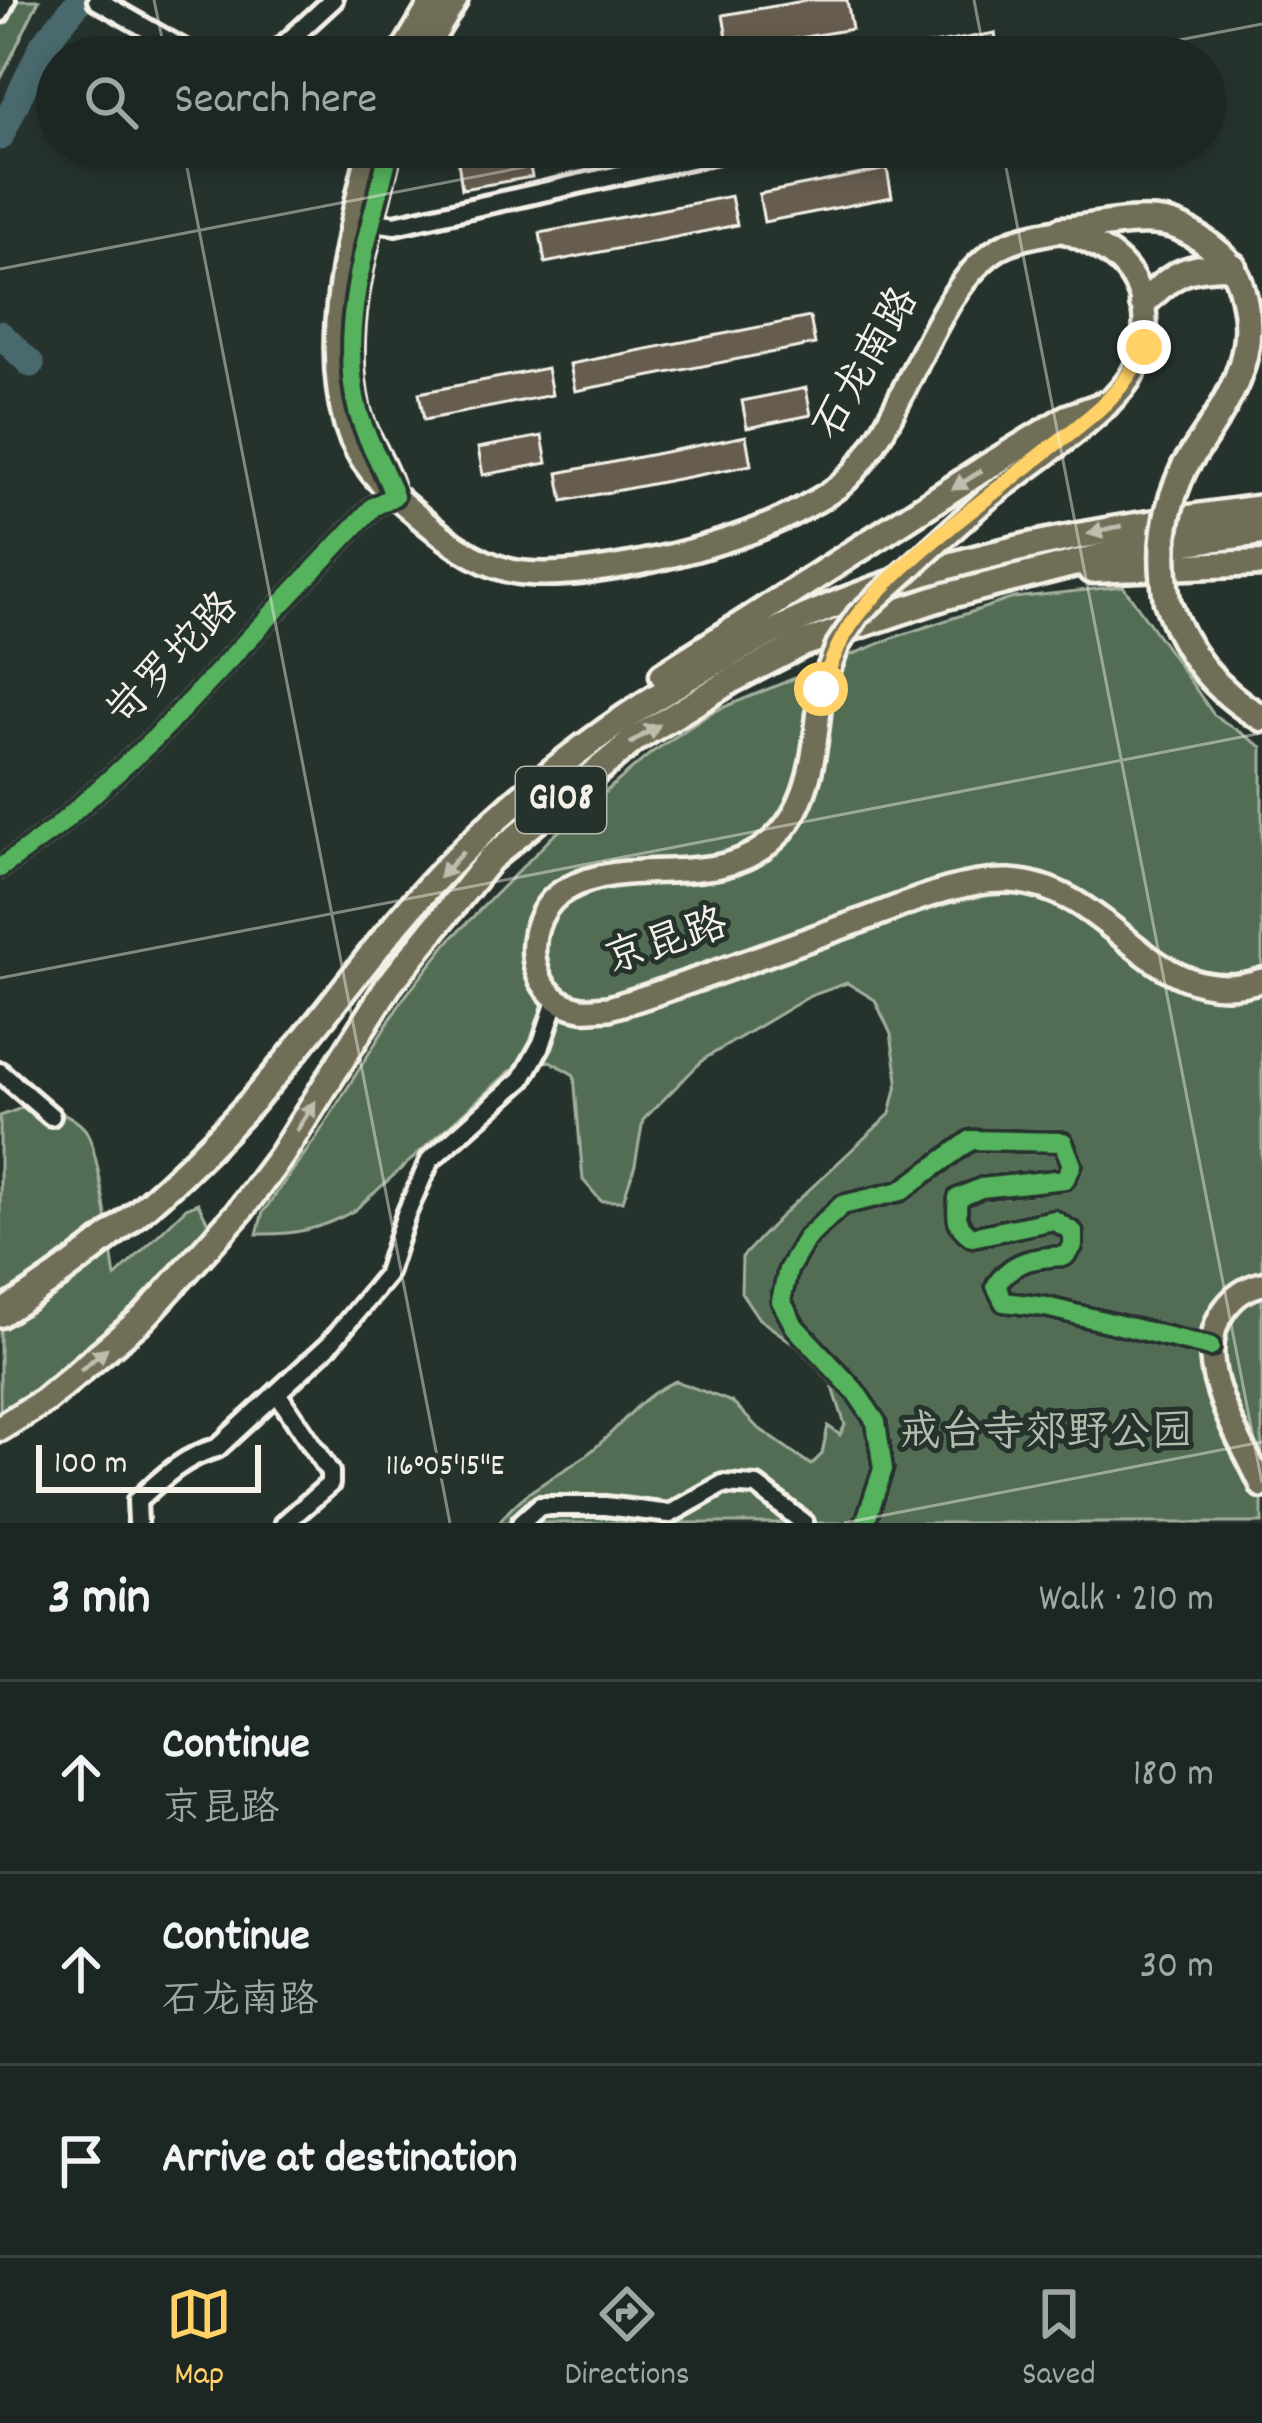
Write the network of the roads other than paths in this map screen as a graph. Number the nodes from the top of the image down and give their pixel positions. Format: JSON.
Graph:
{"nodes":[{"id":1,"x":6,"y":0,"type":"edge"},
{"id":2,"x":97,"y":0,"type":"edge"},
{"id":3,"x":333,"y":0,"type":"edge"},
{"id":4,"x":433,"y":0,"type":"edge"},
{"id":5,"x":455,"y":0,"type":"edge"},
{"id":6,"x":0,"y":13,"type":"edge"},
{"id":7,"x":160,"y":36,"type":"edge"},
{"id":8,"x":294,"y":36,"type":"edge"},
{"id":9,"x":412,"y":36,"type":"edge"},
{"id":10,"x":434,"y":36,"type":"edge"},
{"id":11,"x":368,"y":168,"type":"edge"},
{"id":12,"x":382,"y":168,"type":"edge"},
{"id":13,"x":650,"y":168,"type":"edge"},
{"id":14,"x":363,"y":220,"type":"junction"},
{"id":15,"x":1062,"y":230,"type":"junction"},
{"id":16,"x":1247,"y":274,"type":"edge"},
{"id":17,"x":1143,"y":304,"type":"junction"},
{"id":18,"x":1106,"y":404,"type":"junction"},
{"id":19,"x":394,"y":496,"type":"junction"},
{"id":20,"x":1262,"y":508,"type":"edge"},
{"id":21,"x":1262,"y":532,"type":"edge"},
{"id":22,"x":1262,"y":563,"type":"edge"},
{"id":23,"x":1029,"y":574,"type":"junction"},
{"id":24,"x":1173,"y":599,"type":"junction"},
{"id":25,"x":1262,"y":704,"type":"edge"},
{"id":26,"x":1262,"y":718,"type":"edge"},
{"id":27,"x":536,"y":785,"type":"junction"},
{"id":28,"x":0,"y":868,"type":"edge"},
{"id":29,"x":1262,"y":980,"type":"edge"},
{"id":30,"x":557,"y":998,"type":"junction"},
{"id":31,"x":0,"y":1072,"type":"edge"},
{"id":32,"x":52,"y":1116,"type":"dead end"},
{"id":33,"x":1262,"y":1284,"type":"edge"},
{"id":34,"x":0,"y":1314,"type":"edge"},
{"id":35,"x":1210,"y":1348,"type":"junction"},
{"id":36,"x":277,"y":1393,"type":"junction"},
{"id":37,"x":0,"y":1428,"type":"edge"},
{"id":38,"x":1262,"y":1486,"type":"edge"},
{"id":39,"x":138,"y":1523,"type":"edge"},
{"id":40,"x":285,"y":1523,"type":"edge"},
{"id":41,"x":521,"y":1523,"type":"edge"},
{"id":42,"x":804,"y":1523,"type":"edge"},
{"id":43,"x":866,"y":1523,"type":"edge"}],
"edges":[{"from":1,"to":6,"type":"street"},
{"from":2,"to":7,"type":"street"},
{"from":3,"to":8,"type":"street"},
{"from":4,"to":9,"type":"main road"},
{"from":5,"to":10,"type":"main road"},
{"from":11,"to":14,"type":"main road","name":"石龙南路"},
{"from":12,"to":14,"type":"main road","name":"石龙南路"},
{"from":13,"to":14,"type":"street"},
{"from":14,"to":19,"type":"main road","name":"石龙南路"},
{"from":15,"to":16,"type":"highway"},
{"from":15,"to":17,"type":"main road"},
{"from":15,"to":19,"type":"main road","name":"石龙南路"},
{"from":16,"to":17,"type":"highway"},
{"from":16,"to":24,"type":"highway","bridge":true},
{"from":17,"to":18,"type":"main road"},
{"from":18,"to":27,"type":"highway","one_way":true},
{"from":18,"to":30,"type":"main road","name":"京昆路","bridge":true},
{"from":19,"to":28,"type":"street","name":"岢罗坨路"},
{"from":20,"to":27,"type":"highway","number":"G108","one_way":true},
{"from":21,"to":23,"type":"highway","number":"G108"},
{"from":22,"to":23,"type":"highway"},
{"from":37,"to":23,"type":"highway","number":"G108","one_way":true},
{"from":24,"to":25,"type":"highway"},
{"from":24,"to":26,"type":"highway"},
{"from":27,"to":34,"type":"highway","number":"G108","one_way":true},
{"from":29,"to":30,"type":"main road","name":"京昆路"},
{"from":30,"to":36,"type":"street"},
{"from":31,"to":32,"type":"street"},
{"from":33,"to":35,"type":"main road"},
{"from":35,"to":38,"type":"main road"},
{"from":35,"to":43,"type":"street"},
{"from":36,"to":39,"type":"street"},
{"from":36,"to":40,"type":"street"},
{"from":41,"to":42,"type":"street"}]}
